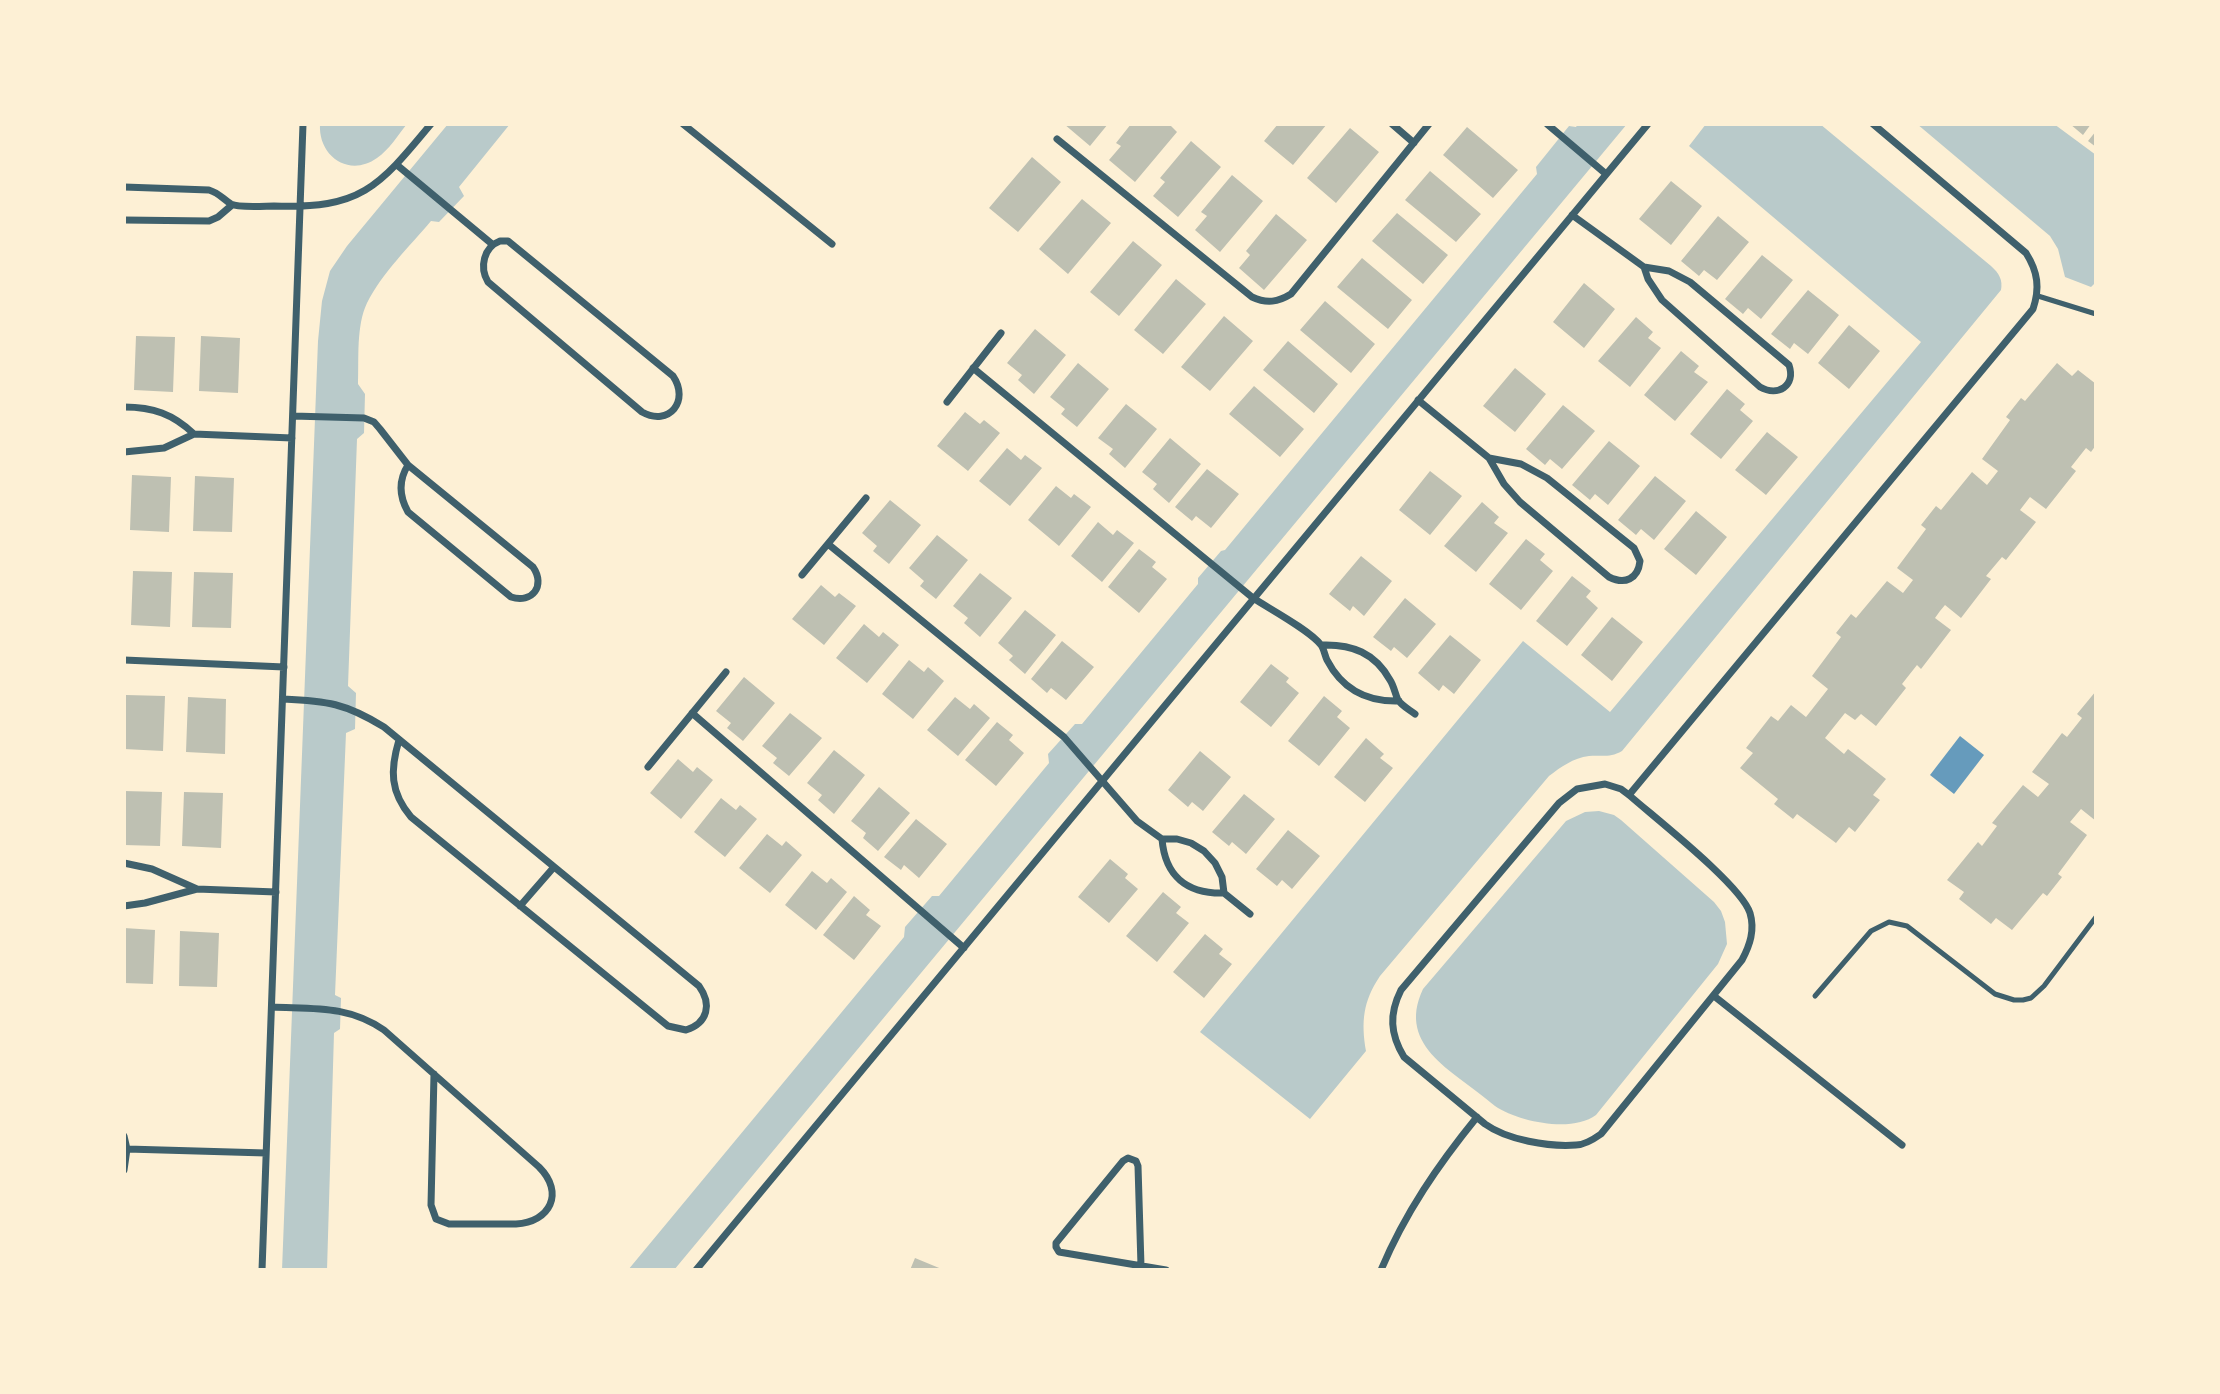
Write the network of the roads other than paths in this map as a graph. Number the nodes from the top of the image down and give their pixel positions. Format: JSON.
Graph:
{"nodes":[{"id":1,"x":303,"y":124,"type":"edge"},
{"id":2,"x":431,"y":124,"type":"edge"},
{"id":3,"x":682,"y":124,"type":"edge"},
{"id":4,"x":1392,"y":124,"type":"edge"},
{"id":5,"x":1429,"y":124,"type":"edge"},
{"id":6,"x":1547,"y":124,"type":"edge"},
{"id":7,"x":1647,"y":124,"type":"edge"},
{"id":8,"x":1873,"y":124,"type":"edge"},
{"id":9,"x":1057,"y":139,"type":"dead end"},
{"id":10,"x":1414,"y":143,"type":"junction"},
{"id":11,"x":397,"y":165,"type":"junction"},
{"id":12,"x":1606,"y":174,"type":"junction"},
{"id":13,"x":124,"y":187,"type":"edge"},
{"id":14,"x":232,"y":205,"type":"junction"},
{"id":15,"x":300,"y":207,"type":"junction"},
{"id":16,"x":1572,"y":215,"type":"junction"},
{"id":17,"x":124,"y":220,"type":"edge"},
{"id":18,"x":492,"y":244,"type":"junction"},
{"id":19,"x":832,"y":244,"type":"dead end"},
{"id":20,"x":1644,"y":267,"type":"junction"},
{"id":21,"x":2038,"y":296,"type":"junction"},
{"id":22,"x":2096,"y":314,"type":"edge"},
{"id":23,"x":1001,"y":333,"type":"dead end"},
{"id":24,"x":973,"y":368,"type":"junction"},
{"id":25,"x":1418,"y":400,"type":"junction"},
{"id":26,"x":947,"y":401,"type":"dead end"},
{"id":27,"x":124,"y":407,"type":"edge"},
{"id":28,"x":293,"y":416,"type":"junction"},
{"id":29,"x":194,"y":434,"type":"junction"},
{"id":30,"x":292,"y":438,"type":"junction"},
{"id":31,"x":124,"y":452,"type":"edge"},
{"id":32,"x":1489,"y":458,"type":"junction"},
{"id":33,"x":408,"y":465,"type":"junction"},
{"id":34,"x":866,"y":498,"type":"dead end"},
{"id":35,"x":828,"y":544,"type":"junction"},
{"id":36,"x":802,"y":575,"type":"dead end"},
{"id":37,"x":1254,"y":598,"type":"junction"},
{"id":38,"x":1322,"y":645,"type":"junction"},
{"id":39,"x":124,"y":660,"type":"edge"},
{"id":40,"x":284,"y":667,"type":"junction"},
{"id":41,"x":726,"y":672,"type":"dead end"},
{"id":42,"x":282,"y":699,"type":"junction"},
{"id":43,"x":1399,"y":701,"type":"junction"},
{"id":44,"x":692,"y":713,"type":"junction"},
{"id":45,"x":1415,"y":715,"type":"dead end"},
{"id":46,"x":399,"y":740,"type":"junction"},
{"id":47,"x":648,"y":767,"type":"dead end"},
{"id":48,"x":1102,"y":781,"type":"junction"},
{"id":49,"x":1629,"y":795,"type":"junction"},
{"id":50,"x":1162,"y":839,"type":"junction"},
{"id":51,"x":124,"y":863,"type":"edge"},
{"id":52,"x":554,"y":867,"type":"junction"},
{"id":53,"x":197,"y":889,"type":"junction"},
{"id":54,"x":276,"y":892,"type":"junction"},
{"id":55,"x":1224,"y":893,"type":"junction"},
{"id":56,"x":124,"y":906,"type":"edge"},
{"id":57,"x":520,"y":906,"type":"junction"},
{"id":58,"x":1250,"y":914,"type":"dead end"},
{"id":59,"x":2096,"y":917,"type":"edge"},
{"id":60,"x":964,"y":948,"type":"junction"},
{"id":61,"x":1713,"y":996,"type":"junction"},
{"id":62,"x":1815,"y":996,"type":"dead end"},
{"id":63,"x":272,"y":1007,"type":"junction"},
{"id":64,"x":433,"y":1074,"type":"junction"},
{"id":65,"x":1477,"y":1117,"type":"junction"},
{"id":66,"x":124,"y":1136,"type":"edge"},
{"id":67,"x":1902,"y":1145,"type":"dead end"},
{"id":68,"x":127,"y":1149,"type":"junction"},
{"id":69,"x":266,"y":1153,"type":"junction"},
{"id":70,"x":124,"y":1170,"type":"edge"},
{"id":71,"x":1141,"y":1266,"type":"junction"},
{"id":72,"x":262,"y":1270,"type":"edge"},
{"id":73,"x":696,"y":1270,"type":"edge"},
{"id":74,"x":1166,"y":1270,"type":"edge"},
{"id":75,"x":1381,"y":1270,"type":"edge"}],
"edges":[{"from":1,"to":15,"type":"street"},
{"from":2,"to":11,"type":"street"},
{"from":3,"to":19,"type":"street"},
{"from":4,"to":10,"type":"street"},
{"from":5,"to":10,"type":"street"},
{"from":6,"to":12,"type":"street"},
{"from":7,"to":12,"type":"street"},
{"from":8,"to":21,"type":"street"},
{"from":9,"to":10,"type":"street"},
{"from":11,"to":15,"type":"street"},
{"from":11,"to":18,"type":"street"},
{"from":12,"to":16,"type":"street"},
{"from":13,"to":14,"type":"street"},
{"from":14,"to":15,"type":"street"},
{"from":14,"to":17,"type":"street"},
{"from":15,"to":28,"type":"street"},
{"from":16,"to":20,"type":"street"},
{"from":16,"to":25,"type":"street"},
{"from":18,"to":18,"type":"street"},
{"from":20,"to":20,"type":"street"},
{"from":21,"to":22,"type":"lane"},
{"from":21,"to":49,"type":"street"},
{"from":23,"to":24,"type":"street"},
{"from":24,"to":26,"type":"street"},
{"from":24,"to":37,"type":"street"},
{"from":25,"to":32,"type":"street"},
{"from":25,"to":37,"type":"street"},
{"from":27,"to":29,"type":"street"},
{"from":28,"to":30,"type":"street"},
{"from":28,"to":33,"type":"street"},
{"from":29,"to":30,"type":"street"},
{"from":29,"to":31,"type":"street"},
{"from":30,"to":40,"type":"street"},
{"from":32,"to":32,"type":"street"},
{"from":33,"to":33,"type":"street"},
{"from":34,"to":35,"type":"street"},
{"from":35,"to":36,"type":"street"},
{"from":35,"to":48,"type":"street"},
{"from":37,"to":38,"type":"street"},
{"from":37,"to":48,"type":"street"},
{"from":38,"to":43,"type":"street"},
{"from":38,"to":43,"type":"street"},
{"from":39,"to":40,"type":"street"},
{"from":40,"to":42,"type":"street"},
{"from":41,"to":44,"type":"street"},
{"from":42,"to":46,"type":"street"},
{"from":42,"to":54,"type":"street"},
{"from":43,"to":45,"type":"street"},
{"from":44,"to":47,"type":"street"},
{"from":44,"to":60,"type":"street"},
{"from":46,"to":52,"type":"street"},
{"from":46,"to":57,"type":"street"},
{"from":48,"to":50,"type":"street"},
{"from":48,"to":60,"type":"street"},
{"from":49,"to":61,"type":"street"},
{"from":49,"to":65,"type":"street"},
{"from":50,"to":55,"type":"street"},
{"from":50,"to":55,"type":"street"},
{"from":51,"to":53,"type":"street"},
{"from":52,"to":57,"type":"street"},
{"from":52,"to":57,"type":"street"},
{"from":53,"to":54,"type":"street"},
{"from":53,"to":56,"type":"street"},
{"from":54,"to":63,"type":"street"},
{"from":55,"to":58,"type":"street"},
{"from":59,"to":62,"type":"lane"},
{"from":60,"to":73,"type":"street"},
{"from":61,"to":65,"type":"street"},
{"from":61,"to":67,"type":"street"},
{"from":63,"to":64,"type":"street"},
{"from":63,"to":69,"type":"street"},
{"from":64,"to":64,"type":"street"},
{"from":65,"to":75,"type":"street"},
{"from":66,"to":68,"type":"street"},
{"from":68,"to":69,"type":"street"},
{"from":68,"to":70,"type":"street"},
{"from":69,"to":72,"type":"street"},
{"from":71,"to":71,"type":"street"},
{"from":71,"to":74,"type":"street"}]}
